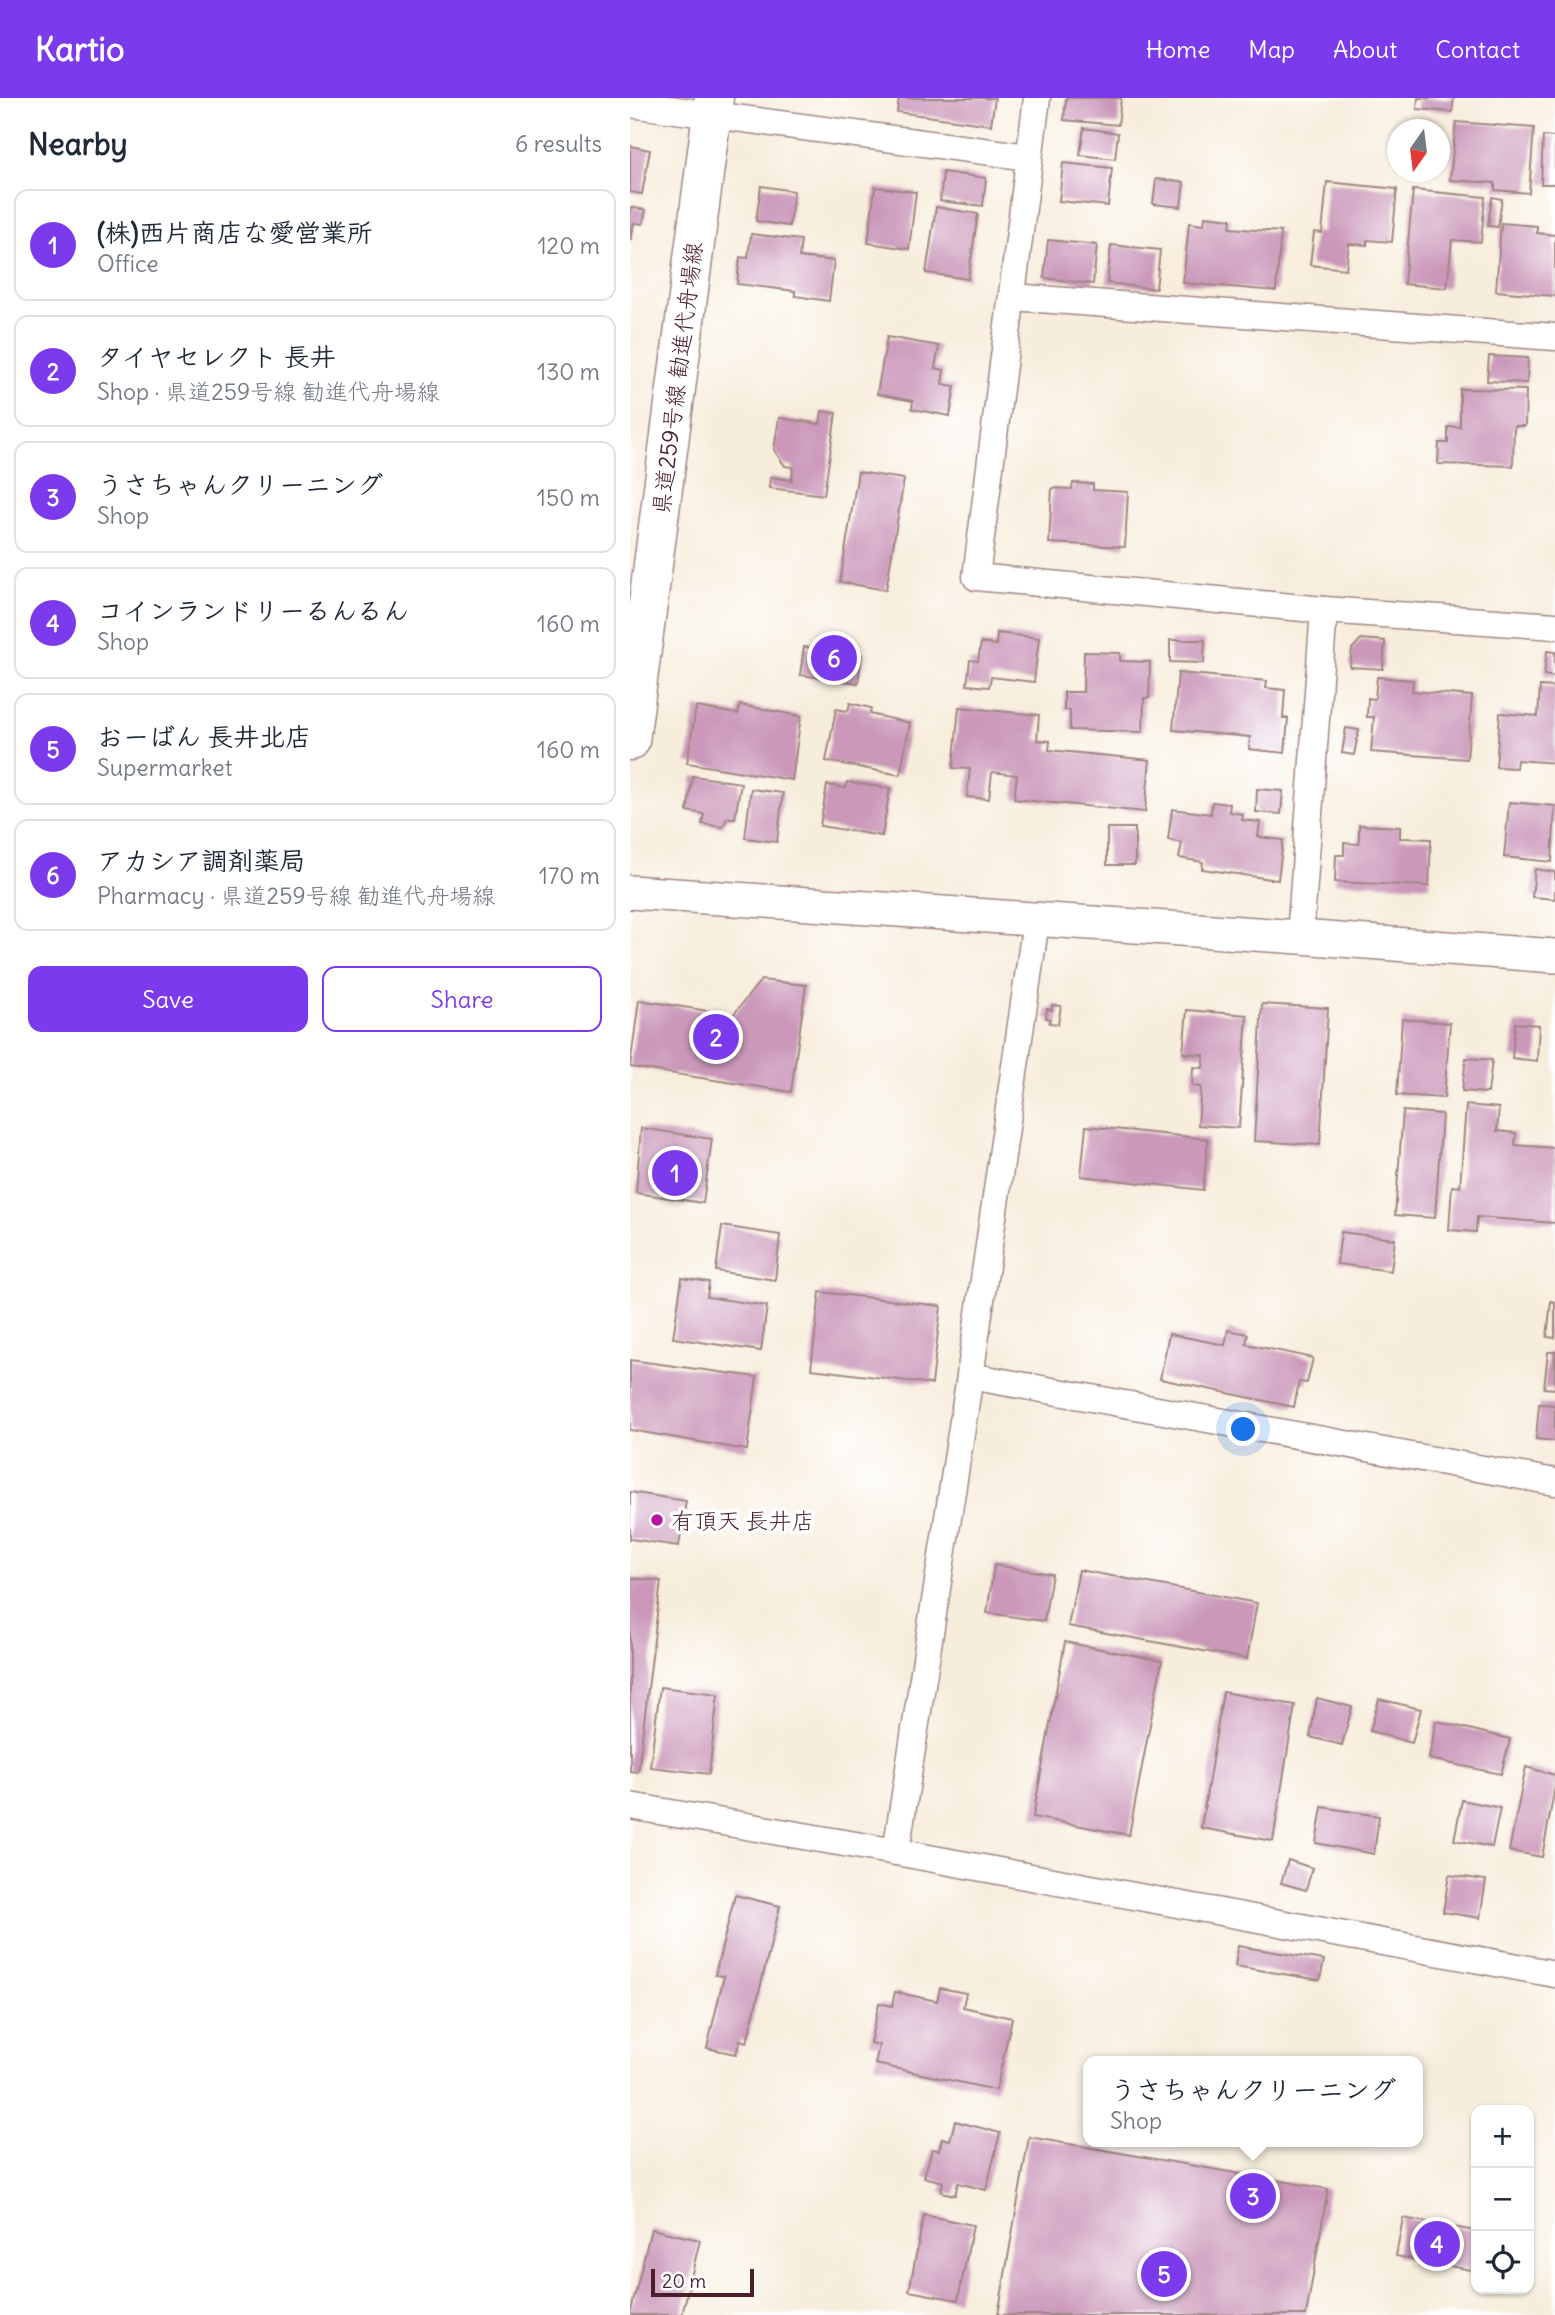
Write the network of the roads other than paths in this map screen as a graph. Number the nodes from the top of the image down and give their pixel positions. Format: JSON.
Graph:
{"nodes":[{"id":1,"x":1037,"y":98,"type":"edge"},
{"id":2,"x":630,"y":104,"type":"edge"},
{"id":3,"x":713,"y":107,"type":"edge"},
{"id":4,"x":1028,"y":158,"type":"junction"},
{"id":5,"x":1012,"y":298,"type":"junction"},
{"id":6,"x":1555,"y":337,"type":"edge"},
{"id":7,"x":1324,"y":610,"type":"junction"},
{"id":8,"x":1555,"y":626,"type":"edge"},
{"id":9,"x":630,"y":741,"type":"edge"},
{"id":10,"x":630,"y":892,"type":"edge"},
{"id":11,"x":1035,"y":921,"type":"junction"},
{"id":12,"x":1300,"y":937,"type":"junction"},
{"id":13,"x":1555,"y":956,"type":"edge"},
{"id":14,"x":970,"y":1376,"type":"junction"},
{"id":15,"x":1555,"y":1482,"type":"edge"},
{"id":16,"x":630,"y":1806,"type":"edge"},
{"id":17,"x":896,"y":1852,"type":"junction"},
{"id":18,"x":1555,"y":1974,"type":"edge"}],
"edges":[{"from":1,"to":4,"type":"street"},
{"from":2,"to":3,"type":"street"},
{"from":3,"to":4,"type":"street"},
{"from":3,"to":9,"type":"main road","name":"県道259号線 勧進代舟場線"},
{"from":4,"to":5,"type":"street"},
{"from":5,"to":6,"type":"street"},
{"from":5,"to":7,"type":"street"},
{"from":7,"to":8,"type":"street"},
{"from":7,"to":12,"type":"street"},
{"from":10,"to":11,"type":"street"},
{"from":11,"to":12,"type":"street"},
{"from":11,"to":14,"type":"street"},
{"from":12,"to":13,"type":"street"},
{"from":14,"to":15,"type":"street"},
{"from":14,"to":17,"type":"street"},
{"from":16,"to":17,"type":"street"},
{"from":17,"to":18,"type":"street"}]}
